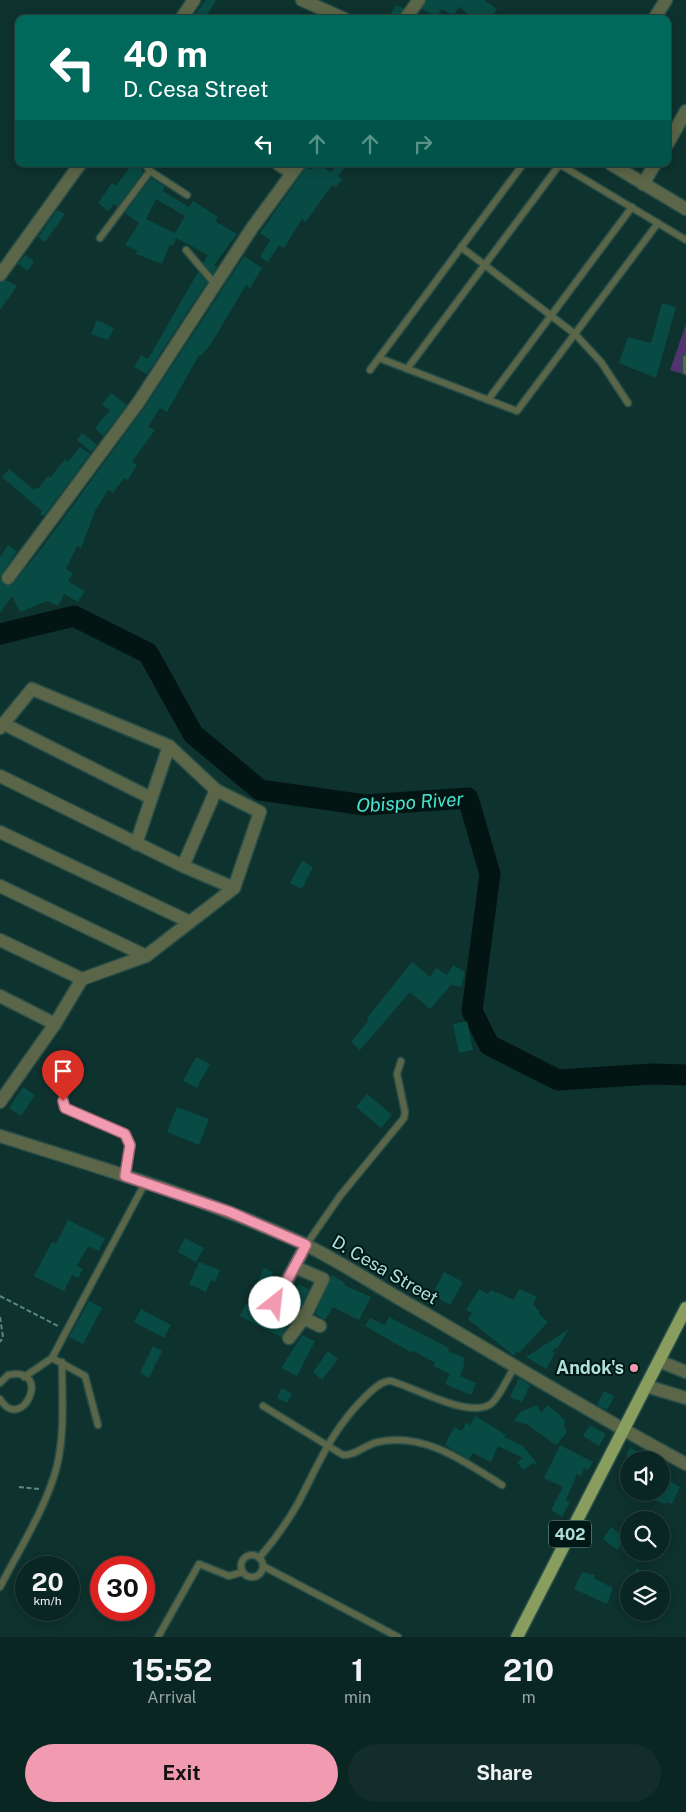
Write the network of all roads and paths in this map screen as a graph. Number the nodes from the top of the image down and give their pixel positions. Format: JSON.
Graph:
{"nodes":[{"id":1,"x":194,"y":0,"type":"edge"},
{"id":2,"x":302,"y":0,"type":"edge"},
{"id":3,"x":419,"y":0,"type":"edge"},
{"id":4,"x":666,"y":0,"type":"edge"},
{"id":5,"x":184,"y":15,"type":"edge"},
{"id":6,"x":335,"y":15,"type":"edge"},
{"id":7,"x":408,"y":15,"type":"edge"},
{"id":8,"x":657,"y":15,"type":"edge"},
{"id":9,"x":686,"y":111,"type":"edge"},
{"id":10,"x":671,"y":138,"type":"edge"},
{"id":11,"x":78,"y":167,"type":"edge"},
{"id":12,"x":148,"y":167,"type":"edge"},
{"id":13,"x":521,"y":167,"type":"edge"},
{"id":14,"x":557,"y":167,"type":"edge"},
{"id":15,"x":564,"y":167,"type":"edge"},
{"id":16,"x":616,"y":167,"type":"edge"},
{"id":17,"x":653,"y":167,"type":"edge"},
{"id":18,"x":296,"y":168,"type":"edge"},
{"id":19,"x":150,"y":170,"type":"junction"},
{"id":20,"x":644,"y":184,"type":"junction"},
{"id":21,"x":187,"y":195,"type":"dead end"},
{"id":22,"x":632,"y":207,"type":"junction"},
{"id":23,"x":686,"y":209,"type":"edge"},
{"id":24,"x":658,"y":223,"type":"junction"},
{"id":25,"x":100,"y":238,"type":"dead end"},
{"id":26,"x":686,"y":240,"type":"edge"},
{"id":27,"x":461,"y":247,"type":"junction"},
{"id":28,"x":186,"y":250,"type":"dead end"},
{"id":29,"x":484,"y":265,"type":"junction"},
{"id":30,"x":0,"y":275,"type":"edge"},
{"id":31,"x":215,"y":284,"type":"junction"},
{"id":32,"x":551,"y":316,"type":"junction"},
{"id":33,"x":575,"y":334,"type":"junction"},
{"id":34,"x":379,"y":358,"type":"junction"},
{"id":35,"x":686,"y":358,"type":"edge"},
{"id":36,"x":407,"y":368,"type":"junction"},
{"id":37,"x":370,"y":370,"type":"dead end"},
{"id":38,"x":686,"y":371,"type":"edge"},
{"id":39,"x":488,"y":400,"type":"junction"},
{"id":40,"x":628,"y":403,"type":"dead end"},
{"id":41,"x":8,"y":578,"type":"dead end"},
{"id":42,"x":2,"y":726,"type":"edge"},
{"id":43,"x":169,"y":746,"type":"junction"},
{"id":44,"x":0,"y":776,"type":"edge"},
{"id":45,"x":216,"y":790,"type":"junction"},
{"id":46,"x":152,"y":798,"type":"junction"},
{"id":47,"x":0,"y":832,"type":"edge"},
{"id":48,"x":136,"y":844,"type":"junction"},
{"id":49,"x":183,"y":866,"type":"junction"},
{"id":50,"x":0,"y":886,"type":"edge"},
{"id":51,"x":234,"y":888,"type":"junction"},
{"id":52,"x":190,"y":922,"type":"junction"},
{"id":53,"x":0,"y":940,"type":"edge"},
{"id":54,"x":146,"y":956,"type":"junction"},
{"id":55,"x":82,"y":980,"type":"junction"},
{"id":56,"x":0,"y":997,"type":"edge"},
{"id":57,"x":55,"y":1024,"type":"junction"},
{"id":58,"x":401,"y":1061,"type":"dead end"},
{"id":59,"x":68,"y":1083,"type":"dead end"},
{"id":60,"x":5,"y":1086,"type":"edge"},
{"id":61,"x":0,"y":1102,"type":"edge"},
{"id":62,"x":0,"y":1136,"type":"edge"},
{"id":63,"x":125,"y":1176,"type":"junction"},
{"id":64,"x":145,"y":1183,"type":"junction"},
{"id":65,"x":306,"y":1245,"type":"junction"},
{"id":66,"x":295,"y":1266,"type":"junction"},
{"id":67,"x":0,"y":1296,"type":"edge"},
{"id":68,"x":257,"y":1296,"type":"dead end"},
{"id":69,"x":275,"y":1303,"type":"junction"},
{"id":70,"x":686,"y":1308,"type":"edge"},
{"id":71,"x":0,"y":1317,"type":"edge"},
{"id":72,"x":304,"y":1318,"type":"junction"},
{"id":73,"x":320,"y":1326,"type":"dead end"},
{"id":74,"x":65,"y":1330,"type":"junction"},
{"id":75,"x":289,"y":1338,"type":"dead end"},
{"id":76,"x":0,"y":1342,"type":"edge"},
{"id":77,"x":52,"y":1358,"type":"junction"},
{"id":78,"x":659,"y":1361,"type":"junction"},
{"id":79,"x":62,"y":1362,"type":"junction"},
{"id":80,"x":516,"y":1366,"type":"junction"},
{"id":81,"x":686,"y":1372,"type":"edge"},
{"id":82,"x":24,"y":1376,"type":"junction"},
{"id":83,"x":0,"y":1384,"type":"edge"},
{"id":84,"x":646,"y":1386,"type":"junction"},
{"id":85,"x":686,"y":1398,"type":"edge"},
{"id":86,"x":0,"y":1399,"type":"edge"},
{"id":87,"x":262,"y":1406,"type":"dead end"},
{"id":88,"x":98,"y":1425,"type":"dead end"},
{"id":89,"x":623,"y":1431,"type":"junction"},
{"id":90,"x":328,"y":1444,"type":"junction"},
{"id":91,"x":686,"y":1464,"type":"edge"},
{"id":92,"x":502,"y":1486,"type":"dead end"},
{"id":93,"x":18,"y":1487,"type":"dead end"},
{"id":94,"x":48,"y":1491,"type":"junction"},
{"id":95,"x":259,"y":1558,"type":"junction"},
{"id":96,"x":263,"y":1566,"type":"junction"},
{"id":97,"x":243,"y":1572,"type":"junction"},
{"id":98,"x":0,"y":1587,"type":"edge"},
{"id":99,"x":519,"y":1636,"type":"edge"},
{"id":100,"x":158,"y":1637,"type":"edge"},
{"id":101,"x":398,"y":1637,"type":"edge"}],
"edges":[{"from":1,"to":5,"type":"street"},
{"from":2,"to":6,"type":"street"},
{"from":3,"to":7,"type":"street"},
{"from":4,"to":8,"type":"street"},
{"from":9,"to":10,"type":"street"},
{"from":11,"to":30,"type":"street"},
{"from":12,"to":19,"type":"lane"},
{"from":13,"to":27,"type":"lane"},
{"from":14,"to":29,"type":"lane"},
{"from":15,"to":22,"type":"lane"},
{"from":16,"to":20,"type":"street"},
{"from":17,"to":20,"type":"street"},
{"from":18,"to":31,"type":"street"},
{"from":19,"to":21,"type":"lane"},
{"from":19,"to":25,"type":"lane"},
{"from":20,"to":23,"type":"street"},
{"from":22,"to":24,"type":"lane"},
{"from":22,"to":32,"type":"lane"},
{"from":24,"to":26,"type":"lane"},
{"from":24,"to":33,"type":"lane"},
{"from":27,"to":29,"type":"lane"},
{"from":27,"to":34,"type":"lane"},
{"from":28,"to":31,"type":"lane"},
{"from":29,"to":32,"type":"lane"},
{"from":29,"to":36,"type":"lane"},
{"from":31,"to":41,"type":"street"},
{"from":32,"to":33,"type":"lane"},
{"from":32,"to":39,"type":"lane"},
{"from":33,"to":39,"type":"lane"},
{"from":33,"to":40,"type":"lane"},
{"from":34,"to":36,"type":"lane"},
{"from":34,"to":37,"type":"lane"},
{"from":35,"to":38,"type":"lane"},
{"from":36,"to":39,"type":"lane"},
{"from":42,"to":43,"type":"street"},
{"from":42,"to":46,"type":"street"},
{"from":43,"to":45,"type":"street"},
{"from":43,"to":46,"type":"street"},
{"from":44,"to":48,"type":"street"},
{"from":45,"to":49,"type":"street"},
{"from":45,"to":51,"type":"street"},
{"from":46,"to":48,"type":"street"},
{"from":47,"to":52,"type":"street"},
{"from":48,"to":49,"type":"street"},
{"from":49,"to":51,"type":"street"},
{"from":50,"to":54,"type":"street"},
{"from":51,"to":52,"type":"street"},
{"from":52,"to":54,"type":"street"},
{"from":53,"to":55,"type":"street"},
{"from":54,"to":55,"type":"street"},
{"from":55,"to":57,"type":"street"},
{"from":56,"to":57,"type":"street"},
{"from":57,"to":60,"type":"street"},
{"from":58,"to":65,"type":"lane"},
{"from":59,"to":63,"type":"lane"},
{"from":60,"to":61,"type":"street"},
{"from":62,"to":63,"type":"street","name":"D. Cesa Street"},
{"from":63,"to":64,"type":"street","name":"D. Cesa Street"},
{"from":64,"to":65,"type":"street","name":"D. Cesa Street"},
{"from":64,"to":74,"type":"lane"},
{"from":65,"to":66,"type":"street"},
{"from":65,"to":80,"type":"street","name":"D. Cesa Street"},
{"from":66,"to":69,"type":"street"},
{"from":66,"to":72,"type":"street"},
{"from":67,"to":74,"type":"path"},
{"from":68,"to":69,"type":"street"},
{"from":69,"to":72,"type":"street"},
{"from":70,"to":78,"type":"main road","number":"402"},
{"from":71,"to":76,"type":"path"},
{"from":72,"to":73,"type":"street"},
{"from":72,"to":75,"type":"street"},
{"from":74,"to":77,"type":"lane"},
{"from":77,"to":79,"type":"lane"},
{"from":77,"to":82,"type":"lane"},
{"from":78,"to":81,"type":"street"},
{"from":78,"to":84,"type":"main road","number":"402"},
{"from":79,"to":88,"type":"lane"},
{"from":79,"to":94,"type":"lane"},
{"from":80,"to":89,"type":"street","name":"D. Cesa Street"},
{"from":80,"to":90,"type":"lane"},
{"from":82,"to":83,"type":"lane"},
{"from":82,"to":86,"type":"lane"},
{"from":84,"to":85,"type":"street"},
{"from":84,"to":89,"type":"main road","number":"402"},
{"from":87,"to":90,"type":"lane"},
{"from":89,"to":91,"type":"street","name":"D. Cesa Street"},
{"from":89,"to":99,"type":"main road","number":"402"},
{"from":90,"to":92,"type":"lane"},
{"from":90,"to":95,"type":"lane"},
{"from":93,"to":94,"type":"path"},
{"from":94,"to":98,"type":"lane"},
{"from":95,"to":96,"type":"lane"},
{"from":95,"to":97,"type":"lane"},
{"from":96,"to":97,"type":"lane"},
{"from":96,"to":101,"type":"lane"},
{"from":97,"to":100,"type":"lane"}]}
